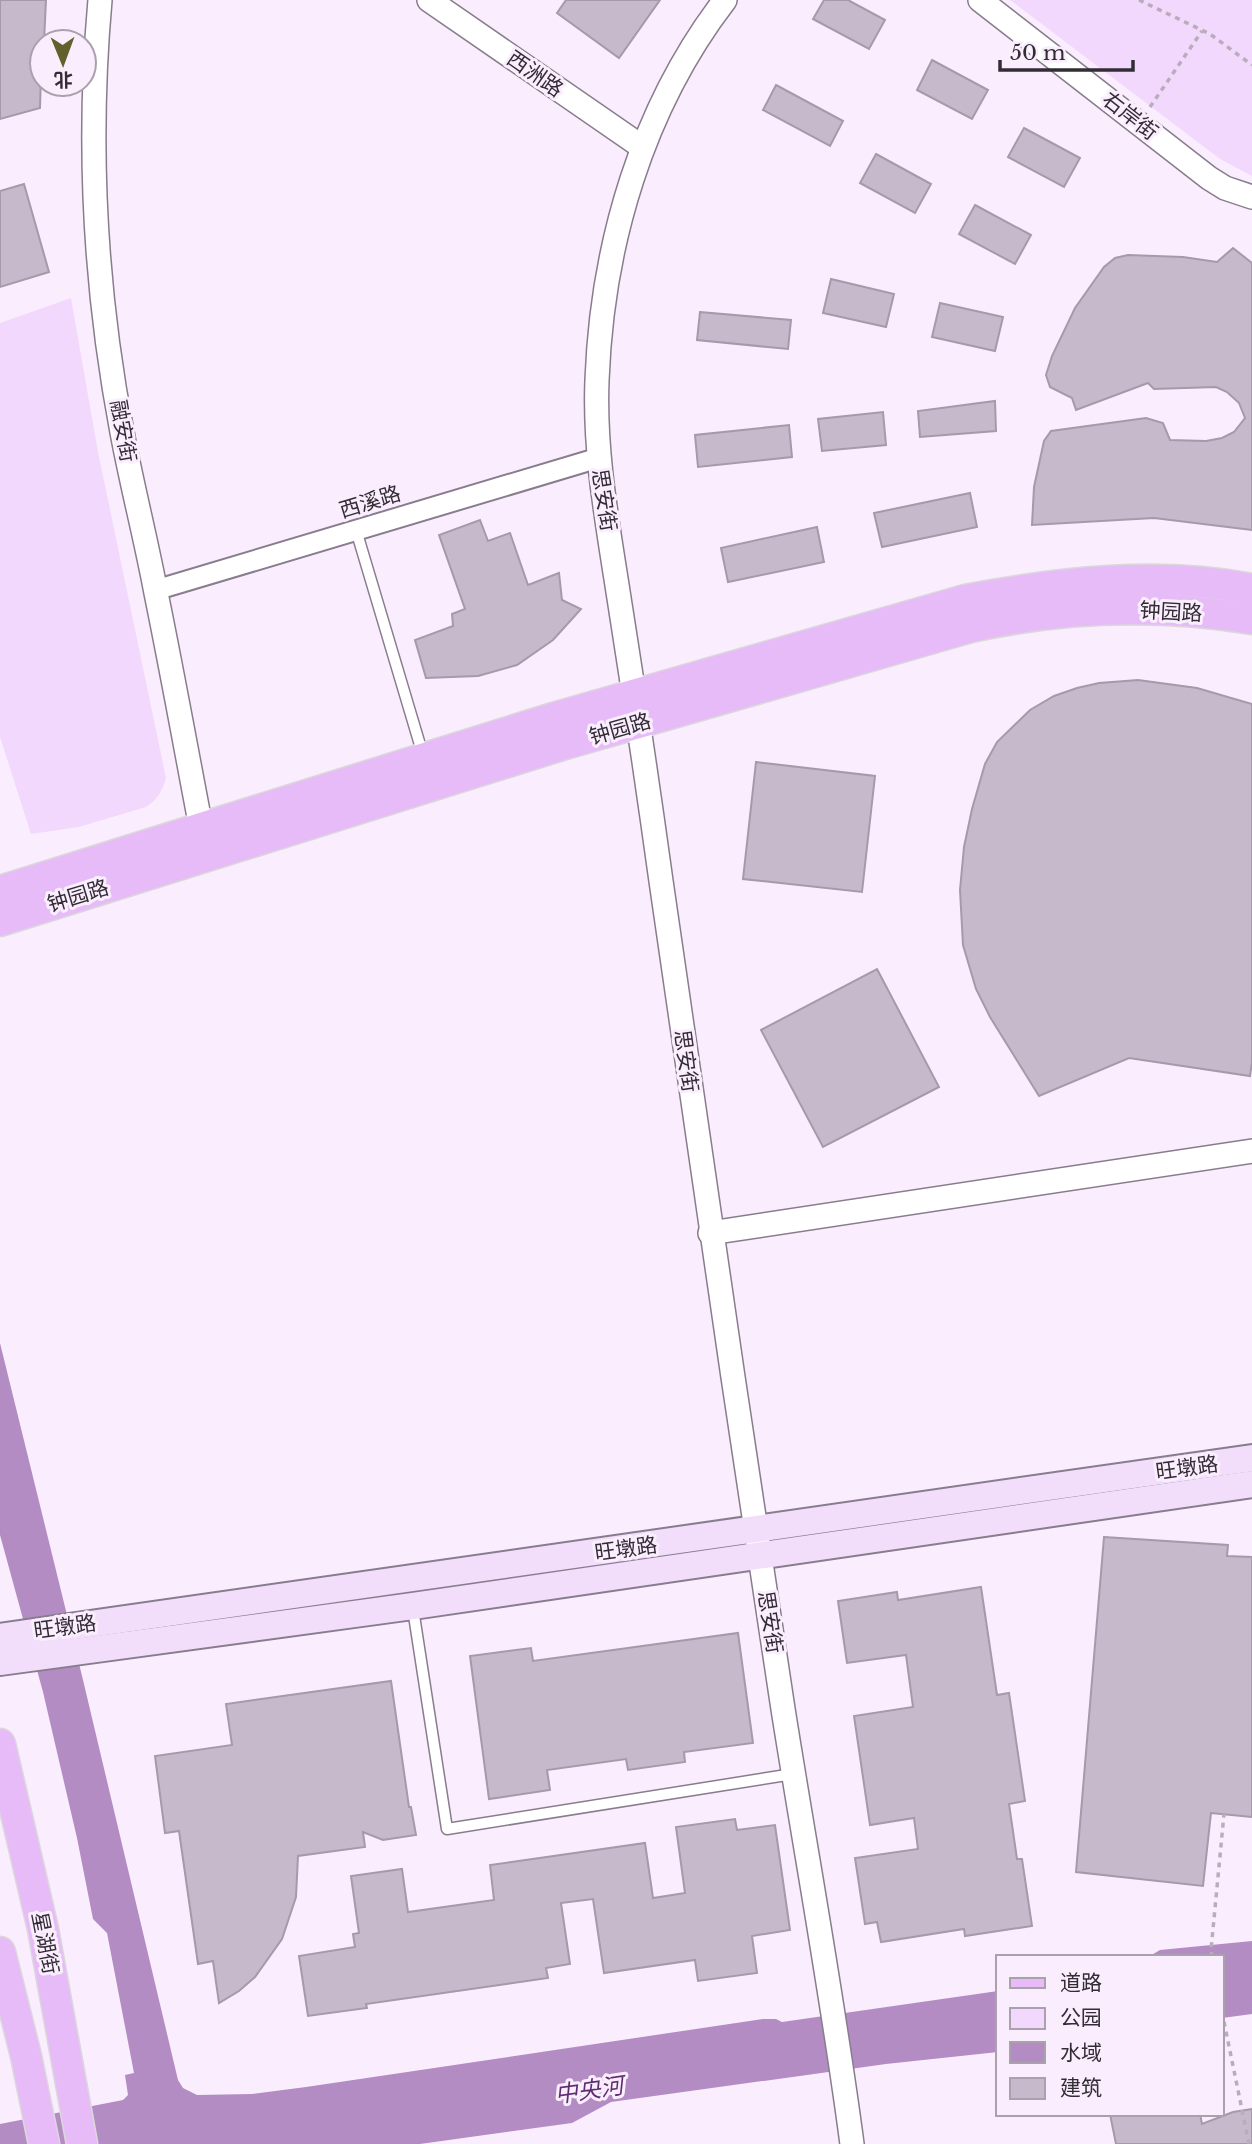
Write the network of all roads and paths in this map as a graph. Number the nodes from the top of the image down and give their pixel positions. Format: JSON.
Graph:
{"nodes":[{"id":1,"x":100,"y":0,"type":"edge"},
{"id":2,"x":429,"y":0,"type":"edge"},
{"id":3,"x":725,"y":0,"type":"edge"},
{"id":4,"x":980,"y":0,"type":"edge"},
{"id":5,"x":1139,"y":0,"type":"edge"},
{"id":6,"x":1202,"y":31,"type":"junction"},
{"id":7,"x":1252,"y":65,"type":"edge"},
{"id":8,"x":1139,"y":123,"type":"junction"},
{"id":9,"x":642,"y":147,"type":"junction"},
{"id":10,"x":1252,"y":197,"type":"edge"},
{"id":11,"x":598,"y":458,"type":"junction"},
{"id":12,"x":356,"y":530,"type":"junction"},
{"id":13,"x":1252,"y":589,"type":"edge"},
{"id":14,"x":156,"y":590,"type":"junction"},
{"id":15,"x":1252,"y":619,"type":"edge"},
{"id":16,"x":637,"y":709,"type":"junction"},
{"id":17,"x":424,"y":758,"type":"junction"},
{"id":18,"x":201,"y":826,"type":"junction"},
{"id":19,"x":206,"y":856,"type":"junction"},
{"id":20,"x":0,"y":891,"type":"edge"},
{"id":21,"x":0,"y":921,"type":"edge"},
{"id":22,"x":1252,"y":1151,"type":"edge"},
{"id":23,"x":710,"y":1233,"type":"junction"},
{"id":24,"x":1252,"y":1458,"type":"edge"},
{"id":25,"x":1252,"y":1484,"type":"edge"},
{"id":26,"x":758,"y":1543,"type":"junction"},
{"id":27,"x":413,"y":1606,"type":"junction"},
{"id":28,"x":87,"y":1637,"type":"junction"},
{"id":29,"x":10,"y":1648,"type":"edge"},
{"id":30,"x":0,"y":1744,"type":"edge"},
{"id":31,"x":793,"y":1774,"type":"junction"},
{"id":32,"x":1224,"y":1814,"type":"dead end"},
{"id":33,"x":0,"y":1952,"type":"edge"},
{"id":34,"x":1212,"y":1955,"type":"edge"},
{"id":35,"x":1224,"y":2022,"type":"edge"},
{"id":36,"x":44,"y":2144,"type":"edge"},
{"id":37,"x":82,"y":2144,"type":"edge"},
{"id":38,"x":852,"y":2144,"type":"edge"},
{"id":39,"x":1249,"y":2144,"type":"edge"}],
"edges":[{"from":1,"to":14,"type":"street","name":"融安街"},
{"from":2,"to":9,"type":"street","name":"西洲路"},
{"from":3,"to":9,"type":"street","name":"思安街"},
{"from":4,"to":8,"type":"street","name":"右岸街"},
{"from":5,"to":6,"type":"path"},
{"from":6,"to":7,"type":"path"},
{"from":6,"to":8,"type":"path"},
{"from":8,"to":10,"type":"street","name":"右岸街"},
{"from":9,"to":11,"type":"street","name":"思安街"},
{"from":11,"to":12,"type":"street","name":"西溪路"},
{"from":11,"to":16,"type":"street","name":"思安街"},
{"from":12,"to":14,"type":"street","name":"西溪路"},
{"from":12,"to":17,"type":"lane"},
{"from":13,"to":16,"type":"main road","name":"钟园路"},
{"from":14,"to":18,"type":"street","name":"融安街"},
{"from":15,"to":16,"type":"main road","name":"钟园路"},
{"from":16,"to":17,"type":"main road","name":"钟园路"},
{"from":16,"to":19,"type":"main road","name":"钟园路"},
{"from":16,"to":23,"type":"street","name":"思安街"},
{"from":17,"to":18,"type":"main road","name":"钟园路"},
{"from":18,"to":19,"type":"street","name":"融安街"},
{"from":18,"to":20,"type":"main road","name":"钟园路"},
{"from":19,"to":21,"type":"main road","name":"钟园路"},
{"from":22,"to":23,"type":"street"},
{"from":23,"to":26,"type":"street","name":"思安街"},
{"from":24,"to":26,"type":"main road","name":"旺墩路"},
{"from":25,"to":26,"type":"main road","name":"旺墩路"},
{"from":26,"to":27,"type":"main road","name":"旺墩路"},
{"from":26,"to":28,"type":"main road","name":"旺墩路"},
{"from":26,"to":31,"type":"street","name":"思安街"},
{"from":27,"to":28,"type":"main road","name":"旺墩路"},
{"from":27,"to":31,"type":"lane"},
{"from":28,"to":29,"type":"main road","name":"旺墩路"},
{"from":30,"to":37,"type":"main road","name":"星湖街"},
{"from":31,"to":38,"type":"street","name":"思安街"},
{"from":32,"to":34,"type":"path"},
{"from":33,"to":36,"type":"main road"},
{"from":35,"to":39,"type":"path"}]}
